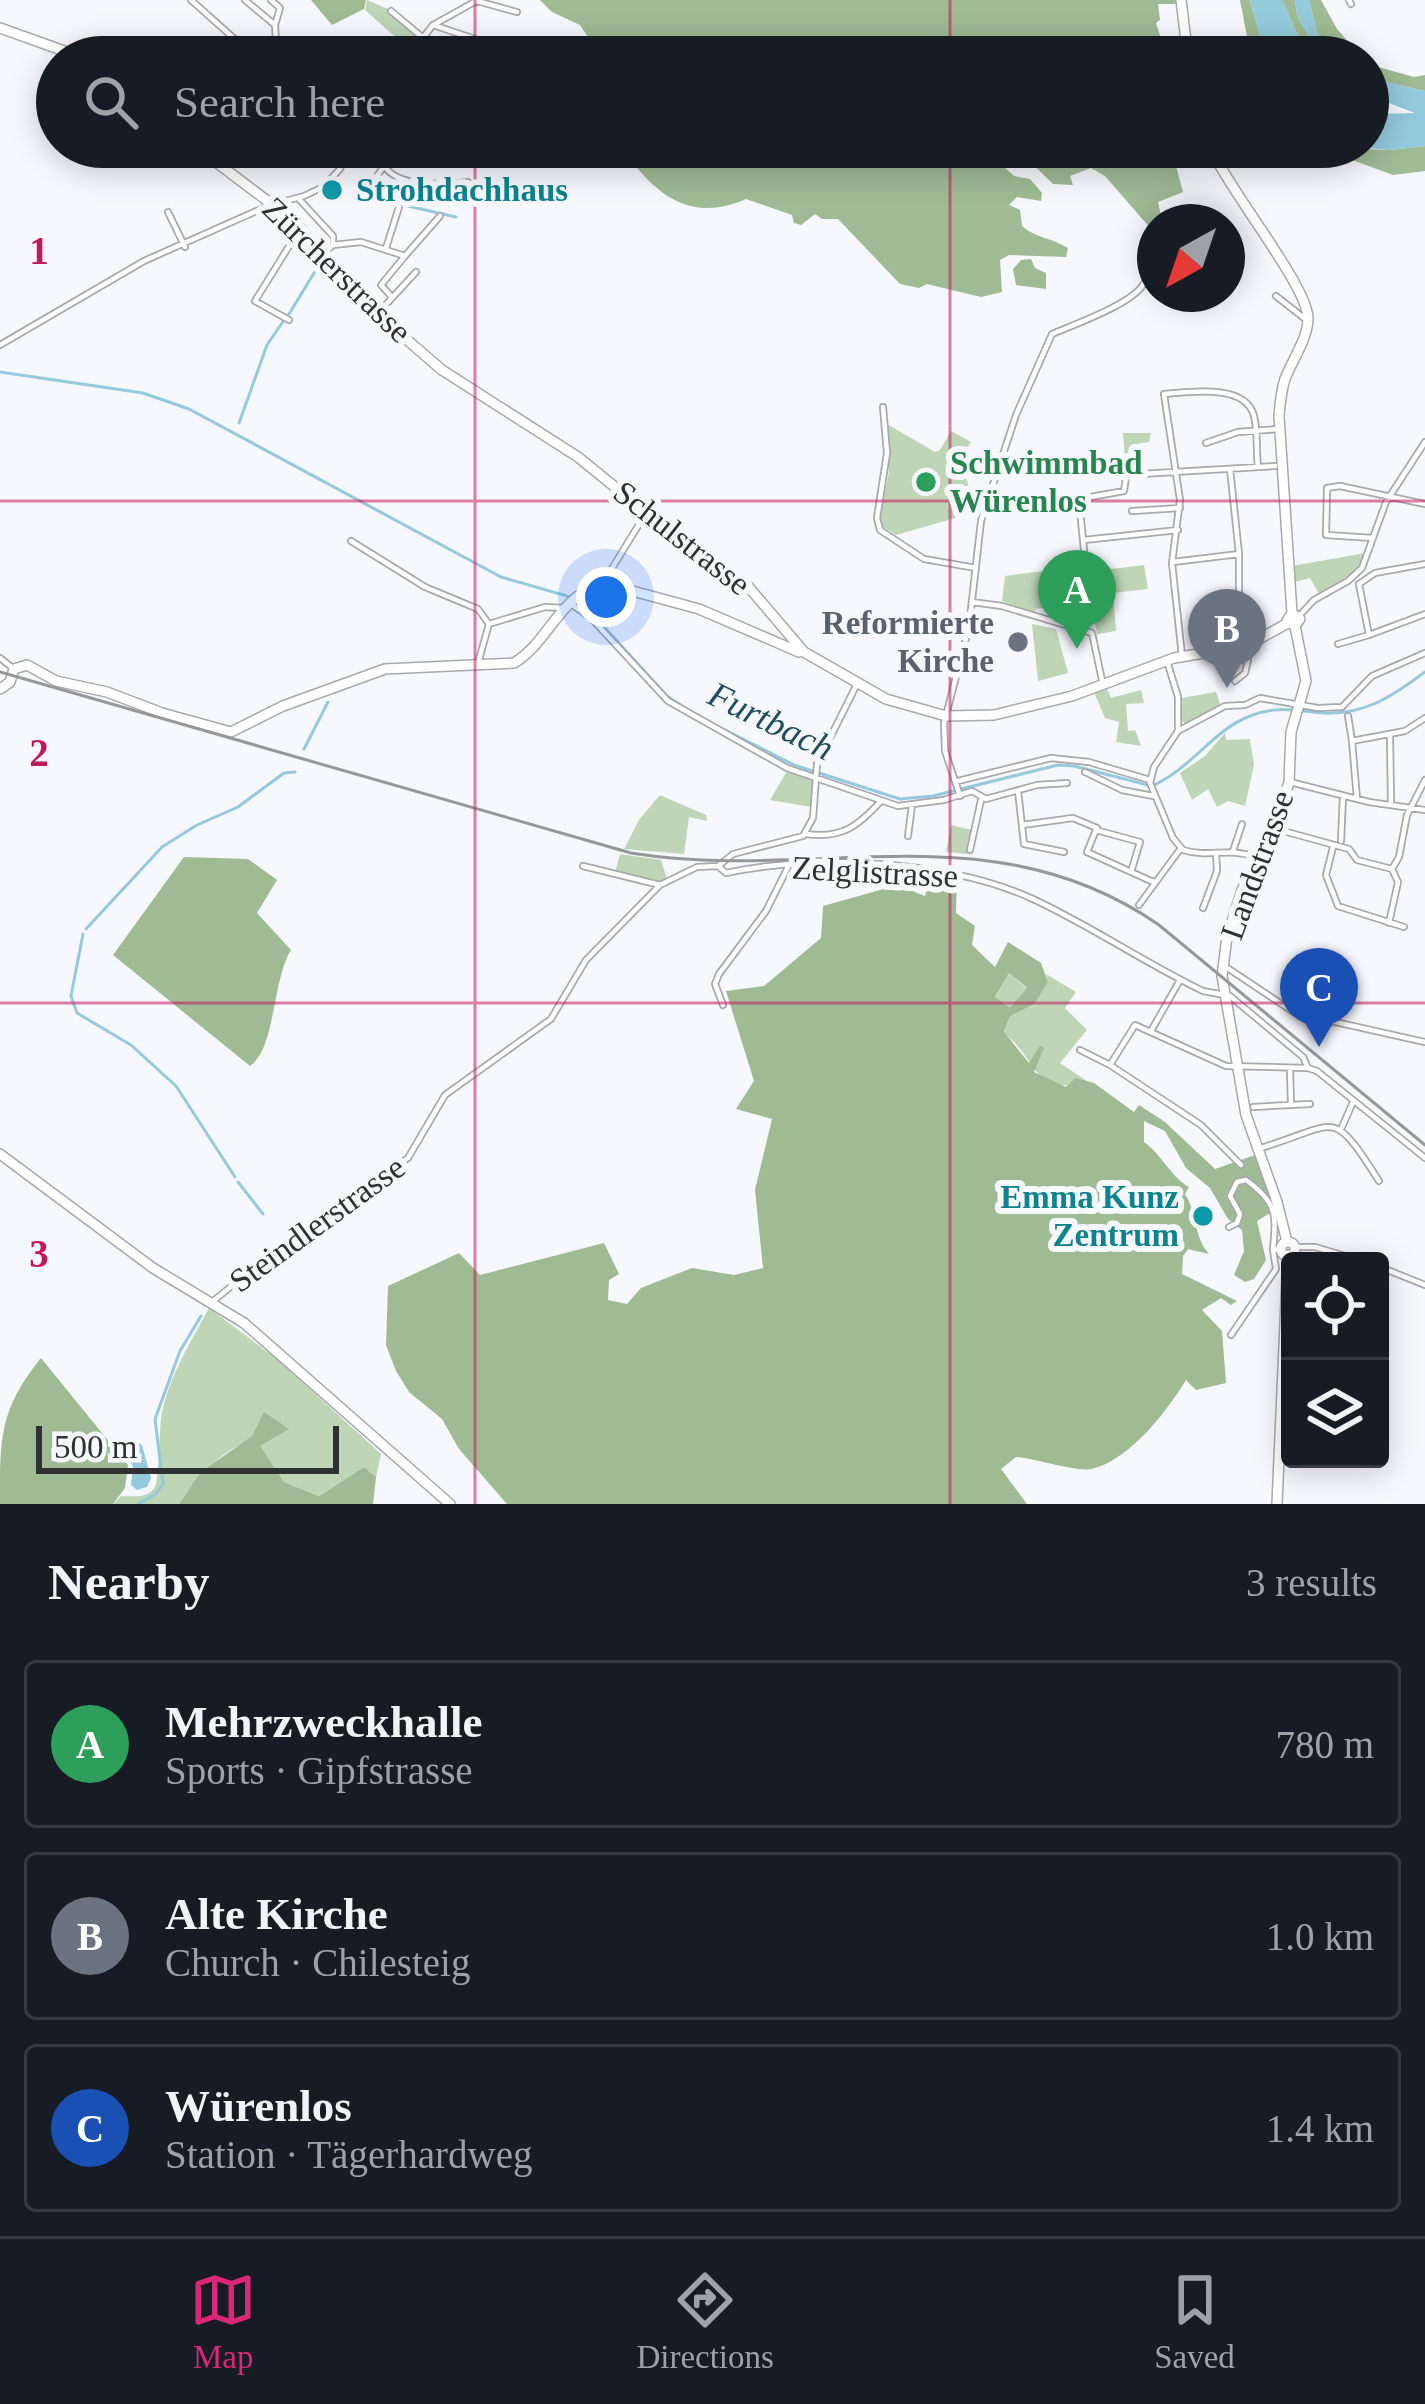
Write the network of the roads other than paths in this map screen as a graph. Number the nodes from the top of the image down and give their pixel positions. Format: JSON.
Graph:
{"nodes":[{"id":1,"x":191,"y":0,"type":"edge"},
{"id":2,"x":244,"y":0,"type":"edge"},
{"id":3,"x":271,"y":0,"type":"edge"},
{"id":4,"x":478,"y":0,"type":"edge"},
{"id":5,"x":1181,"y":0,"type":"edge"},
{"id":6,"x":391,"y":10,"type":"dead end"},
{"id":7,"x":517,"y":13,"type":"dead end"},
{"id":8,"x":433,"y":25,"type":"junction"},
{"id":9,"x":275,"y":26,"type":"junction"},
{"id":10,"x":0,"y":28,"type":"edge"},
{"id":11,"x":231,"y":36,"type":"edge"},
{"id":12,"x":276,"y":36,"type":"edge"},
{"id":13,"x":421,"y":36,"type":"edge"},
{"id":14,"x":423,"y":36,"type":"edge"},
{"id":15,"x":466,"y":36,"type":"edge"},
{"id":16,"x":1185,"y":36,"type":"edge"},
{"id":17,"x":36,"y":40,"type":"edge"},
{"id":18,"x":224,"y":168,"type":"edge"},
{"id":19,"x":336,"y":168,"type":"edge"},
{"id":20,"x":385,"y":168,"type":"joint"},
{"id":21,"x":1221,"y":168,"type":"edge"},
{"id":22,"x":468,"y":182,"type":"dead end"},
{"id":23,"x":298,"y":198,"type":"junction"},
{"id":24,"x":362,"y":198,"type":"dead end"},
{"id":25,"x":273,"y":204,"type":"junction"},
{"id":26,"x":399,"y":207,"type":"dead end"},
{"id":27,"x":168,"y":212,"type":"dead end"},
{"id":28,"x":440,"y":216,"type":"dead end"},
{"id":29,"x":301,"y":227,"type":"junction"},
{"id":30,"x":184,"y":245,"type":"junction"},
{"id":31,"x":329,"y":248,"type":"junction"},
{"id":32,"x":386,"y":248,"type":"junction"},
{"id":33,"x":405,"y":256,"type":"junction"},
{"id":34,"x":416,"y":272,"type":"dead end"},
{"id":35,"x":1137,"y":293,"type":"edge"},
{"id":36,"x":391,"y":296,"type":"junction"},
{"id":37,"x":1276,"y":296,"type":"dead end"},
{"id":38,"x":377,"y":314,"type":"junction"},
{"id":39,"x":1308,"y":319,"type":"junction"},
{"id":40,"x":289,"y":320,"type":"dead end"},
{"id":41,"x":0,"y":345,"type":"edge"},
{"id":42,"x":476,"y":395,"type":"joint"},
{"id":43,"x":883,"y":407,"type":"dead end"},
{"id":44,"x":1279,"y":429,"type":"junction"},
{"id":45,"x":1255,"y":430,"type":"junction"},
{"id":46,"x":1425,"y":442,"type":"edge"},
{"id":47,"x":1206,"y":443,"type":"dead end"},
{"id":48,"x":1139,"y":449,"type":"dead end"},
{"id":49,"x":1422,"y":453,"type":"edge"},
{"id":50,"x":1274,"y":466,"type":"dead end"},
{"id":51,"x":1258,"y":467,"type":"junction"},
{"id":52,"x":1230,"y":470,"type":"junction"},
{"id":53,"x":1140,"y":474,"type":"junction"},
{"id":54,"x":1178,"y":474,"type":"junction"},
{"id":55,"x":1389,"y":498,"type":"junction"},
{"id":56,"x":1425,"y":504,"type":"edge"},
{"id":57,"x":1180,"y":508,"type":"junction"},
{"id":58,"x":1132,"y":511,"type":"dead end"},
{"id":59,"x":646,"y":513,"type":"junction"},
{"id":60,"x":1178,"y":530,"type":"junction"},
{"id":61,"x":1373,"y":538,"type":"junction"},
{"id":62,"x":1084,"y":540,"type":"junction"},
{"id":63,"x":351,"y":542,"type":"dead end"},
{"id":64,"x":1239,"y":554,"type":"junction"},
{"id":65,"x":1172,"y":562,"type":"junction"},
{"id":66,"x":1425,"y":564,"type":"edge"},
{"id":67,"x":976,"y":568,"type":"junction"},
{"id":68,"x":1086,"y":571,"type":"dead end"},
{"id":69,"x":1352,"y":578,"type":"junction"},
{"id":70,"x":603,"y":583,"type":"junction"},
{"id":71,"x":1359,"y":584,"type":"junction"},
{"id":72,"x":972,"y":602,"type":"junction"},
{"id":73,"x":570,"y":603,"type":"junction"},
{"id":74,"x":1425,"y":614,"type":"edge"},
{"id":75,"x":1294,"y":620,"type":"junction"},
{"id":76,"x":489,"y":624,"type":"junction"},
{"id":77,"x":1370,"y":634,"type":"junction"},
{"id":78,"x":1338,"y":644,"type":"dead end"},
{"id":79,"x":1246,"y":646,"type":"junction"},
{"id":80,"x":804,"y":652,"type":"junction"},
{"id":81,"x":1425,"y":653,"type":"edge"},
{"id":82,"x":1182,"y":656,"type":"junction"},
{"id":83,"x":0,"y":658,"type":"edge"},
{"id":84,"x":1167,"y":661,"type":"junction"},
{"id":85,"x":478,"y":663,"type":"junction"},
{"id":86,"x":14,"y":669,"type":"junction"},
{"id":87,"x":1234,"y":681,"type":"dead end"},
{"id":88,"x":857,"y":685,"type":"junction"},
{"id":89,"x":1103,"y":685,"type":"junction"},
{"id":90,"x":0,"y":689,"type":"edge"},
{"id":91,"x":1299,"y":706,"type":"junction"},
{"id":92,"x":946,"y":716,"type":"junction"},
{"id":93,"x":1348,"y":716,"type":"dead end"},
{"id":94,"x":1425,"y":718,"type":"edge"},
{"id":95,"x":1178,"y":731,"type":"junction"},
{"id":96,"x":1390,"y":736,"type":"junction"},
{"id":97,"x":1352,"y":740,"type":"junction"},
{"id":98,"x":1100,"y":771,"type":"junction"},
{"id":99,"x":1085,"y":772,"type":"dead end"},
{"id":100,"x":815,"y":774,"type":"junction"},
{"id":101,"x":1425,"y":780,"type":"edge"},
{"id":102,"x":1067,"y":782,"type":"dead end"},
{"id":103,"x":1289,"y":782,"type":"junction"},
{"id":104,"x":1151,"y":787,"type":"junction"},
{"id":105,"x":958,"y":789,"type":"junction"},
{"id":106,"x":1018,"y":791,"type":"junction"},
{"id":107,"x":1343,"y":796,"type":"junction"},
{"id":108,"x":1357,"y":799,"type":"junction"},
{"id":109,"x":881,"y":800,"type":"junction"},
{"id":110,"x":981,"y":800,"type":"junction"},
{"id":111,"x":912,"y":805,"type":"junction"},
{"id":112,"x":1390,"y":805,"type":"junction"},
{"id":113,"x":1410,"y":806,"type":"junction"},
{"id":114,"x":1425,"y":810,"type":"edge"},
{"id":115,"x":1242,"y":824,"type":"dead end"},
{"id":116,"x":1022,"y":825,"type":"junction"},
{"id":117,"x":1097,"y":828,"type":"junction"},
{"id":118,"x":1275,"y":829,"type":"junction"},
{"id":119,"x":806,"y":834,"type":"junction"},
{"id":120,"x":908,"y":836,"type":"dead end"},
{"id":121,"x":1341,"y":841,"type":"dead end"},
{"id":122,"x":1334,"y":845,"type":"junction"},
{"id":123,"x":1181,"y":848,"type":"junction"},
{"id":124,"x":970,"y":850,"type":"dead end"},
{"id":125,"x":1234,"y":851,"type":"junction"},
{"id":126,"x":1064,"y":852,"type":"dead end"},
{"id":127,"x":1216,"y":853,"type":"junction"},
{"id":128,"x":1256,"y":858,"type":"junction"},
{"id":129,"x":584,"y":866,"type":"dead end"},
{"id":130,"x":718,"y":866,"type":"junction"},
{"id":131,"x":777,"y":866,"type":"junction"},
{"id":132,"x":788,"y":867,"type":"junction"},
{"id":133,"x":1392,"y":869,"type":"junction"},
{"id":134,"x":1131,"y":872,"type":"junction"},
{"id":135,"x":782,"y":875,"type":"junction"},
{"id":136,"x":1155,"y":881,"type":"junction"},
{"id":137,"x":659,"y":885,"type":"junction"},
{"id":138,"x":1139,"y":905,"type":"dead end"},
{"id":139,"x":1203,"y":908,"type":"dead end"},
{"id":140,"x":1389,"y":923,"type":"junction"},
{"id":141,"x":1404,"y":927,"type":"dead end"},
{"id":142,"x":1223,"y":965,"type":"junction"},
{"id":143,"x":1180,"y":980,"type":"junction"},
{"id":144,"x":1224,"y":997,"type":"junction"},
{"id":145,"x":723,"y":1005,"type":"dead end"},
{"id":146,"x":1151,"y":1031,"type":"junction"},
{"id":147,"x":1425,"y":1042,"type":"edge"},
{"id":148,"x":1080,"y":1049,"type":"dead end"},
{"id":149,"x":1111,"y":1065,"type":"junction"},
{"id":150,"x":1290,"y":1068,"type":"junction"},
{"id":151,"x":1307,"y":1068,"type":"junction"},
{"id":152,"x":1237,"y":1069,"type":"junction"},
{"id":153,"x":1353,"y":1102,"type":"junction"},
{"id":154,"x":1310,"y":1104,"type":"dead end"},
{"id":155,"x":1291,"y":1106,"type":"junction"},
{"id":156,"x":1253,"y":1107,"type":"dead end"},
{"id":157,"x":1342,"y":1127,"type":"junction"},
{"id":158,"x":1264,"y":1147,"type":"dead end"},
{"id":159,"x":0,"y":1154,"type":"edge"},
{"id":160,"x":1425,"y":1158,"type":"edge"},
{"id":161,"x":1241,"y":1165,"type":"dead end"},
{"id":162,"x":1379,"y":1181,"type":"dead end"},
{"id":163,"x":1229,"y":1227,"type":"dead end"},
{"id":164,"x":1285,"y":1249,"type":"junction"},
{"id":165,"x":1336,"y":1252,"type":"edge"},
{"id":166,"x":1389,"y":1271,"type":"edge"},
{"id":167,"x":1425,"y":1285,"type":"edge"},
{"id":168,"x":212,"y":1302,"type":"junction"},
{"id":169,"x":1232,"y":1335,"type":"dead end"},
{"id":170,"x":450,"y":1504,"type":"edge"},
{"id":171,"x":1277,"y":1504,"type":"edge"}],
"edges":[{"from":1,"to":11,"type":"street"},
{"from":2,"to":9,"type":"street"},
{"from":3,"to":9,"type":"street"},
{"from":4,"to":7,"type":"street"},
{"from":4,"to":8,"type":"street"},
{"from":5,"to":16,"type":"street"},
{"from":6,"to":13,"type":"street"},
{"from":8,"to":14,"type":"street"},
{"from":8,"to":15,"type":"street"},
{"from":9,"to":12,"type":"street"},
{"from":10,"to":17,"type":"street"},
{"from":18,"to":25,"type":"street","name":"Zürcherstrasse"},
{"from":19,"to":23,"type":"street"},
{"from":20,"to":22,"type":"street"},
{"from":20,"to":24,"type":"street"},
{"from":21,"to":39,"type":"street"},
{"from":23,"to":25,"type":"street"},
{"from":23,"to":31,"type":"street"},
{"from":25,"to":29,"type":"street","name":"Zürcherstrasse"},
{"from":25,"to":30,"type":"street"},
{"from":26,"to":32,"type":"street"},
{"from":27,"to":30,"type":"street"},
{"from":28,"to":33,"type":"street"},
{"from":29,"to":31,"type":"street","name":"Zürcherstrasse"},
{"from":29,"to":40,"type":"street"},
{"from":30,"to":41,"type":"street"},
{"from":31,"to":32,"type":"street"},
{"from":31,"to":38,"type":"street","name":"Zürcherstrasse"},
{"from":32,"to":33,"type":"street"},
{"from":33,"to":36,"type":"street"},
{"from":34,"to":36,"type":"street"},
{"from":35,"to":67,"type":"street"},
{"from":36,"to":38,"type":"street"},
{"from":37,"to":39,"type":"street"},
{"from":38,"to":42,"type":"street","name":"Zürcherstrasse"},
{"from":39,"to":44,"type":"street","name":"Landstrasse"},
{"from":42,"to":59,"type":"street","name":"Schulstrasse"},
{"from":43,"to":67,"type":"street"},
{"from":44,"to":45,"type":"street"},
{"from":44,"to":75,"type":"street","name":"Landstrasse"},
{"from":45,"to":47,"type":"street"},
{"from":45,"to":51,"type":"street"},
{"from":45,"to":54,"type":"street"},
{"from":46,"to":49,"type":"street"},
{"from":48,"to":53,"type":"street"},
{"from":49,"to":55,"type":"street"},
{"from":50,"to":51,"type":"street"},
{"from":51,"to":52,"type":"street"},
{"from":52,"to":54,"type":"street"},
{"from":52,"to":64,"type":"street"},
{"from":53,"to":54,"type":"street"},
{"from":53,"to":62,"type":"street"},
{"from":54,"to":57,"type":"street"},
{"from":55,"to":56,"type":"street"},
{"from":55,"to":61,"type":"street"},
{"from":55,"to":61,"type":"street"},
{"from":57,"to":58,"type":"street"},
{"from":57,"to":60,"type":"street"},
{"from":59,"to":70,"type":"street"},
{"from":59,"to":80,"type":"street","name":"Schulstrasse"},
{"from":60,"to":62,"type":"street"},
{"from":60,"to":65,"type":"street"},
{"from":61,"to":69,"type":"street"},
{"from":62,"to":68,"type":"street"},
{"from":63,"to":76,"type":"street"},
{"from":64,"to":65,"type":"street"},
{"from":64,"to":79,"type":"street"},
{"from":65,"to":82,"type":"street"},
{"from":66,"to":71,"type":"street"},
{"from":67,"to":72,"type":"street"},
{"from":69,"to":71,"type":"street"},
{"from":69,"to":75,"type":"street"},
{"from":70,"to":73,"type":"street"},
{"from":70,"to":80,"type":"street"},
{"from":71,"to":77,"type":"street"},
{"from":72,"to":89,"type":"street"},
{"from":72,"to":92,"type":"street"},
{"from":73,"to":76,"type":"street"},
{"from":73,"to":85,"type":"street"},
{"from":73,"to":100,"type":"street"},
{"from":74,"to":77,"type":"street"},
{"from":75,"to":79,"type":"street","name":"Schulstrasse"},
{"from":75,"to":91,"type":"street","name":"Landstrasse"},
{"from":76,"to":85,"type":"street"},
{"from":77,"to":78,"type":"street"},
{"from":79,"to":82,"type":"street","name":"Schulstrasse"},
{"from":79,"to":87,"type":"street"},
{"from":80,"to":88,"type":"street","name":"Schulstrasse"},
{"from":81,"to":91,"type":"street"},
{"from":82,"to":84,"type":"street","name":"Schulstrasse"},
{"from":83,"to":86,"type":"street"},
{"from":84,"to":89,"type":"street","name":"Schulstrasse"},
{"from":84,"to":95,"type":"street"},
{"from":85,"to":86,"type":"street"},
{"from":86,"to":90,"type":"street"},
{"from":88,"to":92,"type":"street","name":"Schulstrasse"},
{"from":88,"to":100,"type":"street"},
{"from":89,"to":92,"type":"street","name":"Schulstrasse"},
{"from":91,"to":95,"type":"street"},
{"from":91,"to":103,"type":"street","name":"Landstrasse"},
{"from":92,"to":105,"type":"street"},
{"from":93,"to":97,"type":"street"},
{"from":94,"to":96,"type":"street"},
{"from":95,"to":104,"type":"street"},
{"from":96,"to":97,"type":"street"},
{"from":96,"to":112,"type":"street"},
{"from":97,"to":108,"type":"street"},
{"from":98,"to":99,"type":"street"},
{"from":98,"to":104,"type":"street"},
{"from":98,"to":104,"type":"street"},
{"from":98,"to":105,"type":"street"},
{"from":100,"to":109,"type":"street"},
{"from":100,"to":119,"type":"street"},
{"from":101,"to":113,"type":"street"},
{"from":102,"to":106,"type":"street"},
{"from":103,"to":107,"type":"street"},
{"from":103,"to":118,"type":"street","name":"Landstrasse"},
{"from":104,"to":123,"type":"street"},
{"from":105,"to":110,"type":"street"},
{"from":105,"to":111,"type":"street"},
{"from":106,"to":110,"type":"street"},
{"from":106,"to":116,"type":"street"},
{"from":107,"to":108,"type":"street"},
{"from":107,"to":121,"type":"street"},
{"from":108,"to":112,"type":"street"},
{"from":109,"to":111,"type":"street"},
{"from":109,"to":119,"type":"street"},
{"from":110,"to":124,"type":"street"},
{"from":111,"to":120,"type":"street"},
{"from":112,"to":113,"type":"street"},
{"from":113,"to":114,"type":"street"},
{"from":113,"to":133,"type":"street"},
{"from":115,"to":125,"type":"street"},
{"from":116,"to":117,"type":"street"},
{"from":116,"to":126,"type":"street"},
{"from":117,"to":134,"type":"street"},
{"from":117,"to":134,"type":"street"},
{"from":118,"to":122,"type":"street"},
{"from":118,"to":128,"type":"street","name":"Landstrasse"},
{"from":119,"to":130,"type":"street"},
{"from":122,"to":133,"type":"street"},
{"from":122,"to":140,"type":"street"},
{"from":123,"to":127,"type":"street"},
{"from":123,"to":136,"type":"street"},
{"from":125,"to":127,"type":"street"},
{"from":125,"to":128,"type":"street"},
{"from":127,"to":139,"type":"street"},
{"from":128,"to":142,"type":"street","name":"Landstrasse"},
{"from":129,"to":137,"type":"street"},
{"from":130,"to":131,"type":"street","name":"Zelglistrasse"},
{"from":130,"to":137,"type":"street"},
{"from":131,"to":132,"type":"street","name":"Zelglistrasse"},
{"from":131,"to":135,"type":"street"},
{"from":132,"to":135,"type":"street"},
{"from":132,"to":143,"type":"street","name":"Zelglistrasse"},
{"from":133,"to":140,"type":"street"},
{"from":134,"to":136,"type":"street"},
{"from":135,"to":145,"type":"street"},
{"from":136,"to":138,"type":"street"},
{"from":137,"to":168,"type":"street","name":"Steindlerstrasse"},
{"from":140,"to":141,"type":"street"},
{"from":142,"to":144,"type":"street","name":"Landstrasse"},
{"from":142,"to":147,"type":"street"},
{"from":143,"to":144,"type":"street","name":"Zelglistrasse"},
{"from":143,"to":146,"type":"street"},
{"from":144,"to":151,"type":"street","name":"Zelglistrasse"},
{"from":144,"to":152,"type":"street","name":"Landstrasse"},
{"from":146,"to":149,"type":"street"},
{"from":146,"to":152,"type":"street"},
{"from":148,"to":149,"type":"street"},
{"from":149,"to":161,"type":"street"},
{"from":150,"to":151,"type":"street"},
{"from":150,"to":152,"type":"street"},
{"from":150,"to":155,"type":"street"},
{"from":151,"to":153,"type":"street","name":"Zelglistrasse"},
{"from":152,"to":164,"type":"street","name":"Landstrasse"},
{"from":153,"to":157,"type":"street"},
{"from":153,"to":160,"type":"street","name":"Zelglistrasse"},
{"from":154,"to":155,"type":"street"},
{"from":155,"to":156,"type":"street"},
{"from":157,"to":158,"type":"street"},
{"from":157,"to":162,"type":"street"},
{"from":159,"to":168,"type":"street"},
{"from":163,"to":164,"type":"street"},
{"from":164,"to":165,"type":"street"},
{"from":164,"to":169,"type":"street"},
{"from":164,"to":171,"type":"street","name":"Landstrasse"},
{"from":166,"to":167,"type":"street"},
{"from":168,"to":170,"type":"street"}]}
